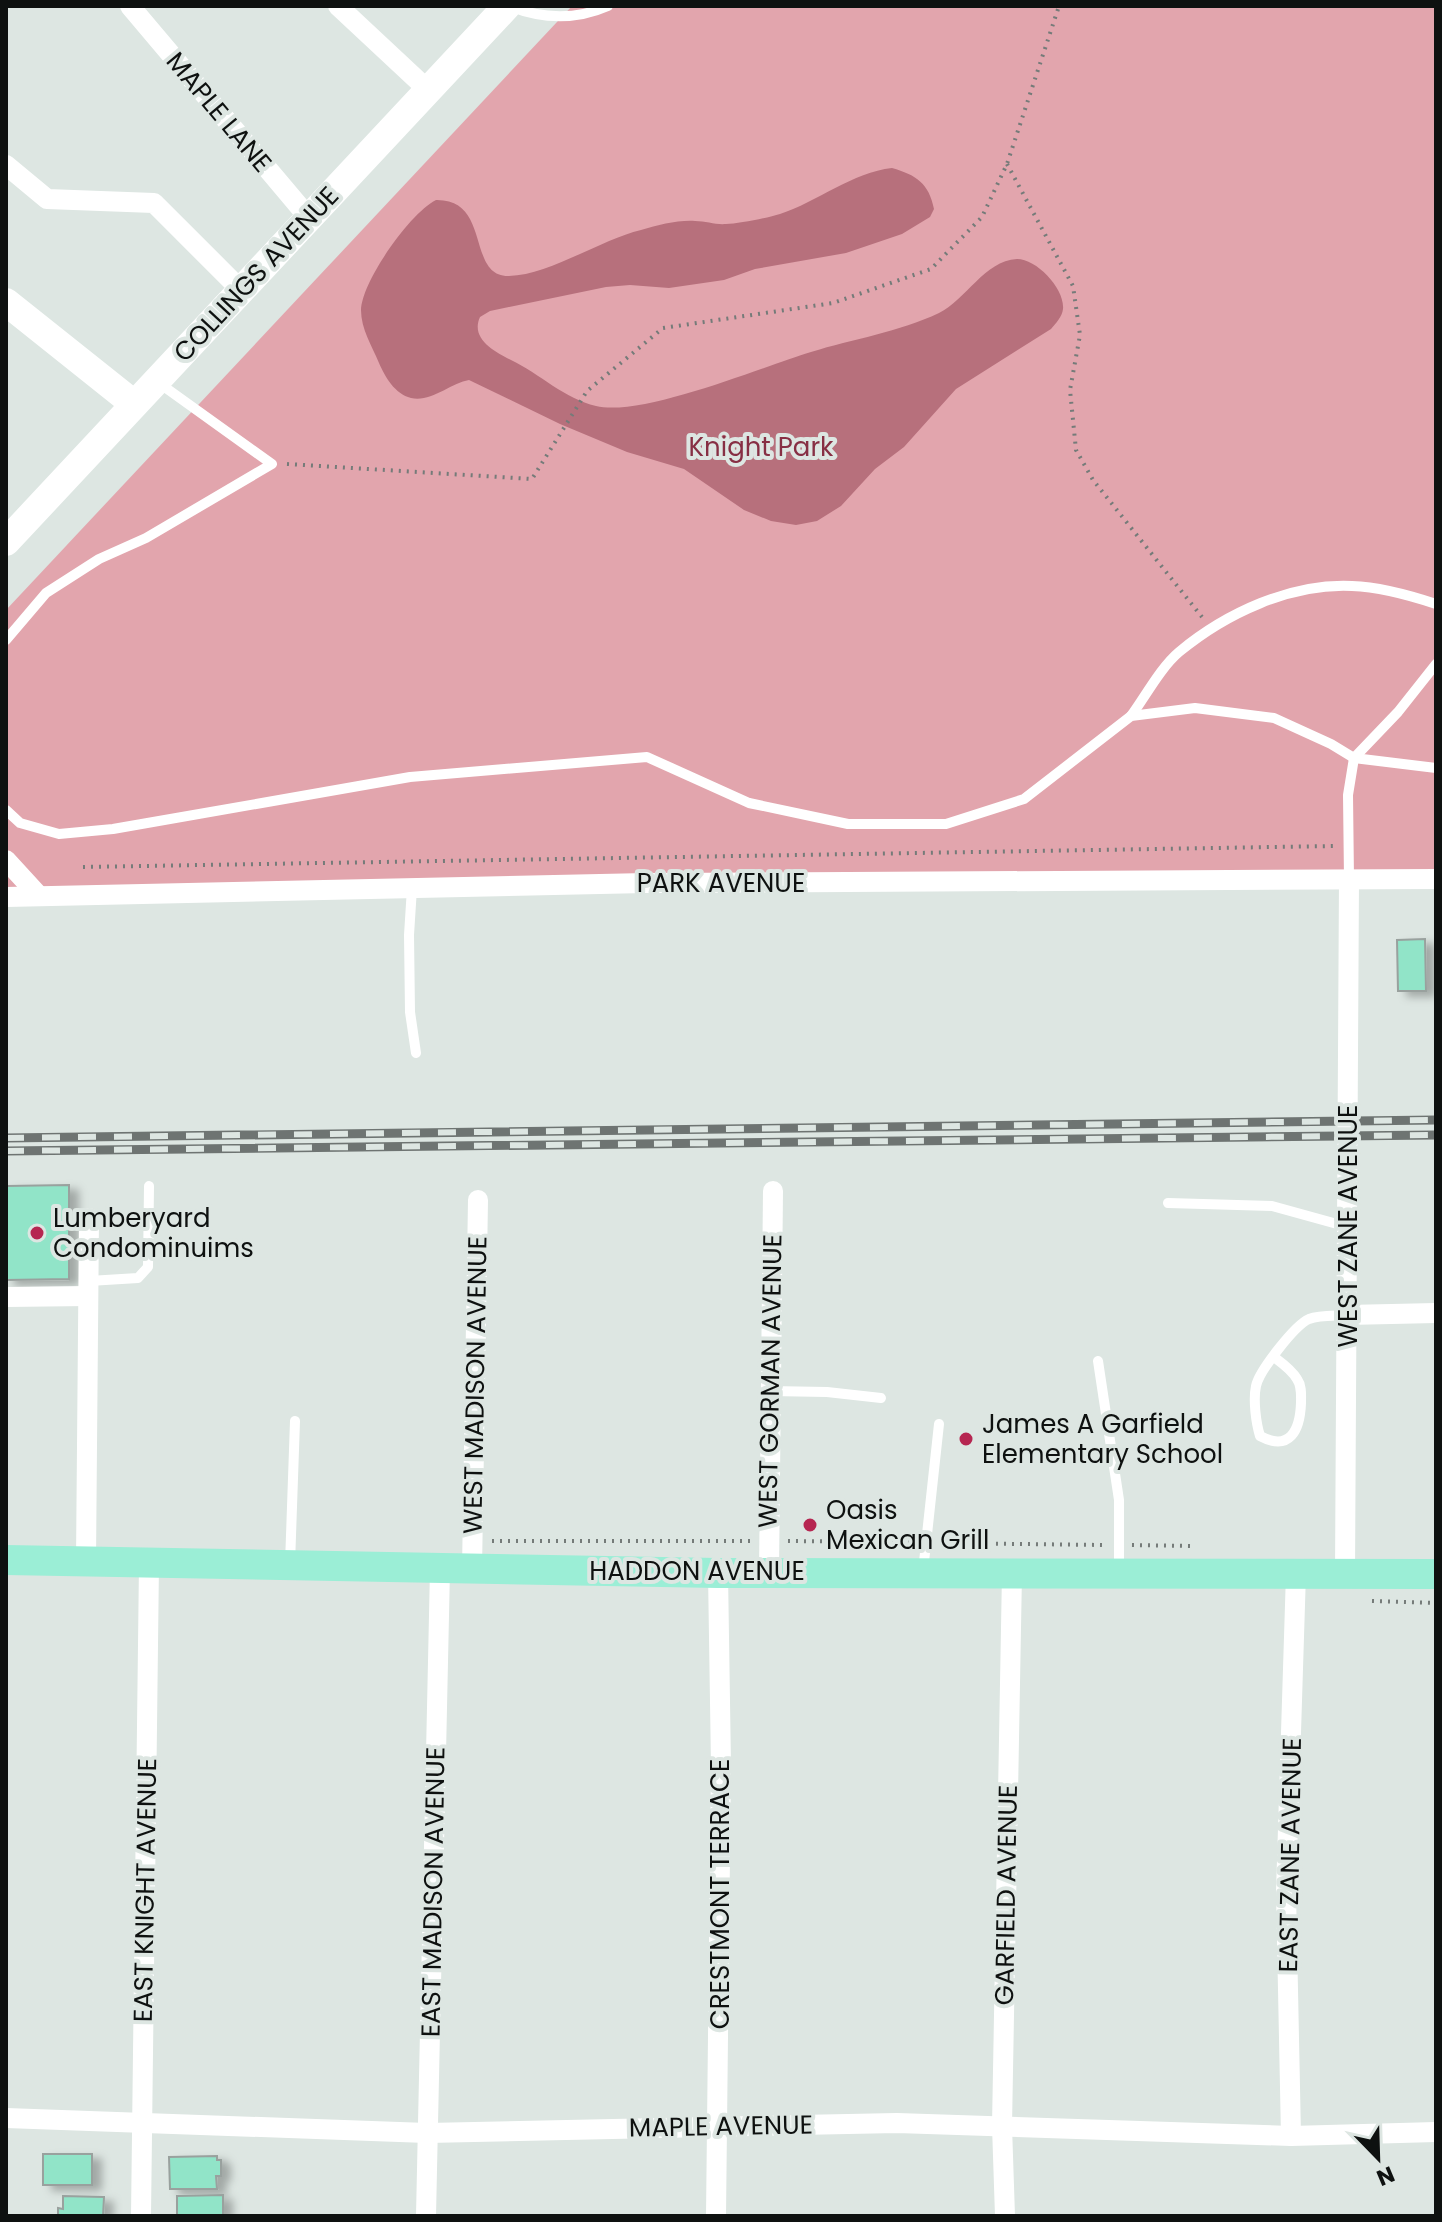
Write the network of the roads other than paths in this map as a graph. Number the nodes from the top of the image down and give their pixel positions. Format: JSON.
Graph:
{"nodes":[{"id":1,"x":130,"y":6,"type":"edge"},
{"id":2,"x":338,"y":6,"type":"edge"},
{"id":3,"x":508,"y":6,"type":"edge"},
{"id":4,"x":608,"y":6,"type":"edge"},
{"id":5,"x":428,"y":90,"type":"junction"},
{"id":6,"x":6,"y":165,"type":"edge"},
{"id":7,"x":309,"y":218,"type":"junction"},
{"id":8,"x":241,"y":290,"type":"junction"},
{"id":9,"x":8,"y":307,"type":"edge"},
{"id":10,"x":156,"y":381,"type":"junction"},
{"id":11,"x":134,"y":404,"type":"junction"},
{"id":12,"x":6,"y":542,"type":"edge"},
{"id":13,"x":1436,"y":604,"type":"edge"},
{"id":14,"x":6,"y":640,"type":"edge"},
{"id":15,"x":1436,"y":664,"type":"edge"},
{"id":16,"x":1131,"y":716,"type":"junction"},
{"id":17,"x":1354,"y":758,"type":"junction"},
{"id":18,"x":1436,"y":768,"type":"edge"},
{"id":19,"x":6,"y":810,"type":"edge"},
{"id":20,"x":6,"y":860,"type":"edge"},
{"id":21,"x":1349,"y":879,"type":"junction"},
{"id":22,"x":1436,"y":879,"type":"edge"},
{"id":23,"x":412,"y":888,"type":"junction"},
{"id":24,"x":39,"y":896,"type":"junction"},
{"id":25,"x":6,"y":897,"type":"edge"},
{"id":26,"x":416,"y":1053,"type":"dead end"},
{"id":27,"x":149,"y":1186,"type":"dead end"},
{"id":28,"x":773,"y":1191,"type":"dead end"},
{"id":29,"x":478,"y":1200,"type":"dead end"},
{"id":30,"x":1168,"y":1203,"type":"dead end"},
{"id":31,"x":89,"y":1218,"type":"dead end"},
{"id":32,"x":1348,"y":1227,"type":"junction"},
{"id":33,"x":88,"y":1289,"type":"junction"},
{"id":34,"x":6,"y":1297,"type":"edge"},
{"id":35,"x":1436,"y":1313,"type":"edge"},
{"id":36,"x":1347,"y":1315,"type":"junction"},
{"id":37,"x":1274,"y":1357,"type":"junction"},
{"id":38,"x":1098,"y":1361,"type":"dead end"},
{"id":39,"x":770,"y":1391,"type":"junction"},
{"id":40,"x":881,"y":1398,"type":"dead end"},
{"id":41,"x":295,"y":1421,"type":"dead end"},
{"id":42,"x":939,"y":1424,"type":"dead end"},
{"id":43,"x":472,"y":1556,"type":"junction"},
{"id":44,"x":1119,"y":1559,"type":"junction"},
{"id":45,"x":6,"y":1560,"type":"edge"},
{"id":46,"x":86,"y":1561,"type":"junction"},
{"id":47,"x":149,"y":1563,"type":"junction"},
{"id":48,"x":290,"y":1566,"type":"junction"},
{"id":49,"x":440,"y":1569,"type":"junction"},
{"id":50,"x":769,"y":1572,"type":"junction"},
{"id":51,"x":718,"y":1573,"type":"junction"},
{"id":52,"x":923,"y":1573,"type":"junction"},
{"id":53,"x":1012,"y":1573,"type":"junction"},
{"id":54,"x":1296,"y":1573,"type":"junction"},
{"id":55,"x":1345,"y":1574,"type":"junction"},
{"id":56,"x":1436,"y":1574,"type":"edge"},
{"id":57,"x":6,"y":2118,"type":"edge"},
{"id":58,"x":142,"y":2123,"type":"junction"},
{"id":59,"x":718,"y":2126,"type":"junction"},
{"id":60,"x":1002,"y":2126,"type":"junction"},
{"id":61,"x":1436,"y":2132,"type":"edge"},
{"id":62,"x":427,"y":2133,"type":"junction"},
{"id":63,"x":1291,"y":2136,"type":"junction"},
{"id":64,"x":141,"y":2216,"type":"edge"},
{"id":65,"x":426,"y":2216,"type":"edge"},
{"id":66,"x":716,"y":2216,"type":"edge"},
{"id":67,"x":1005,"y":2216,"type":"edge"}],
"edges":[{"from":1,"to":7,"type":"street","name":"MAPLE LANE"},
{"from":2,"to":5,"type":"street"},
{"from":3,"to":4,"type":"lane"},
{"from":3,"to":5,"type":"main road","name":"COLLINGS AVENUE"},
{"from":5,"to":7,"type":"main road","name":"COLLINGS AVENUE"},
{"from":6,"to":8,"type":"street"},
{"from":7,"to":8,"type":"main road","name":"COLLINGS AVENUE"},
{"from":8,"to":10,"type":"main road","name":"COLLINGS AVENUE"},
{"from":9,"to":11,"type":"main road"},
{"from":10,"to":11,"type":"main road","name":"COLLINGS AVENUE"},
{"from":10,"to":14,"type":"lane"},
{"from":11,"to":12,"type":"main road","name":"COLLINGS AVENUE"},
{"from":13,"to":16,"type":"lane"},
{"from":15,"to":17,"type":"lane"},
{"from":16,"to":17,"type":"lane"},
{"from":16,"to":19,"type":"lane"},
{"from":17,"to":18,"type":"lane"},
{"from":17,"to":21,"type":"lane"},
{"from":20,"to":24,"type":"street"},
{"from":21,"to":22,"type":"street","name":"PARK AVENUE"},
{"from":21,"to":23,"type":"street","name":"PARK AVENUE"},
{"from":21,"to":32,"type":"street","name":"WEST ZANE AVENUE"},
{"from":23,"to":24,"type":"street","name":"PARK AVENUE"},
{"from":23,"to":26,"type":"lane"},
{"from":24,"to":25,"type":"street","name":"PARK AVENUE"},
{"from":27,"to":33,"type":"lane"},
{"from":28,"to":39,"type":"street","name":"WEST GORMAN AVENUE"},
{"from":29,"to":43,"type":"street","name":"WEST MADISON AVENUE"},
{"from":30,"to":32,"type":"lane"},
{"from":31,"to":33,"type":"street"},
{"from":32,"to":36,"type":"street","name":"WEST ZANE AVENUE"},
{"from":33,"to":34,"type":"street"},
{"from":33,"to":46,"type":"street"},
{"from":35,"to":36,"type":"street"},
{"from":36,"to":37,"type":"lane"},
{"from":36,"to":55,"type":"street","name":"WEST ZANE AVENUE"},
{"from":37,"to":37,"type":"lane"},
{"from":38,"to":44,"type":"lane"},
{"from":39,"to":40,"type":"lane"},
{"from":39,"to":50,"type":"street","name":"WEST GORMAN AVENUE"},
{"from":41,"to":48,"type":"lane"},
{"from":42,"to":52,"type":"lane"},
{"from":43,"to":49,"type":"main road","name":"HADDON AVENUE"},
{"from":43,"to":51,"type":"main road","name":"HADDON AVENUE"},
{"from":44,"to":53,"type":"main road","name":"HADDON AVENUE"},
{"from":44,"to":54,"type":"main road","name":"HADDON AVENUE"},
{"from":45,"to":46,"type":"main road","name":"HADDON AVENUE"},
{"from":46,"to":47,"type":"main road","name":"HADDON AVENUE"},
{"from":47,"to":48,"type":"main road","name":"HADDON AVENUE"},
{"from":47,"to":58,"type":"street","name":"EAST KNIGHT AVENUE"},
{"from":48,"to":49,"type":"main road","name":"HADDON AVENUE"},
{"from":49,"to":62,"type":"street","name":"EAST MADISON AVENUE"},
{"from":50,"to":51,"type":"main road","name":"HADDON AVENUE"},
{"from":50,"to":52,"type":"main road","name":"HADDON AVENUE"},
{"from":51,"to":59,"type":"street","name":"CRESTMONT TERRACE"},
{"from":52,"to":53,"type":"main road","name":"HADDON AVENUE"},
{"from":53,"to":60,"type":"street","name":"GARFIELD AVENUE"},
{"from":54,"to":55,"type":"main road","name":"HADDON AVENUE"},
{"from":54,"to":63,"type":"street","name":"EAST ZANE AVENUE"},
{"from":55,"to":56,"type":"main road","name":"HADDON AVENUE"},
{"from":57,"to":58,"type":"street","name":"MAPLE AVENUE"},
{"from":58,"to":62,"type":"street","name":"MAPLE AVENUE"},
{"from":58,"to":64,"type":"street","name":"EAST KNIGHT AVENUE"},
{"from":59,"to":60,"type":"street","name":"MAPLE AVENUE"},
{"from":59,"to":62,"type":"street","name":"MAPLE AVENUE"},
{"from":59,"to":66,"type":"street","name":"CRESTMONT TERRACE"},
{"from":60,"to":63,"type":"street","name":"MAPLE AVENUE"},
{"from":60,"to":67,"type":"street","name":"GARFIELD AVENUE"},
{"from":61,"to":63,"type":"street","name":"MAPLE AVENUE"},
{"from":62,"to":65,"type":"street","name":"EAST MADISON AVENUE"}]}
